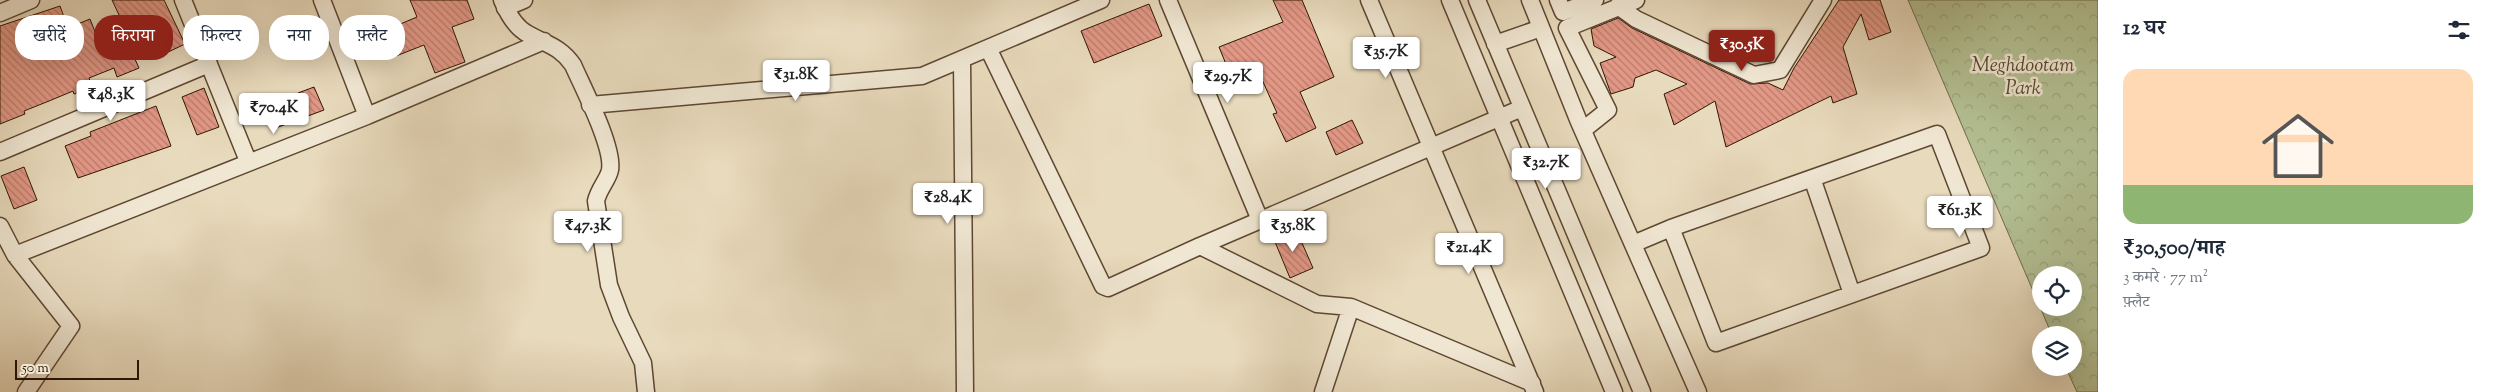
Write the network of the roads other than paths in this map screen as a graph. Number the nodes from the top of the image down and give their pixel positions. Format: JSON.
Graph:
{"nodes":[{"id":1,"x":31,"y":0,"type":"edge"},
{"id":2,"x":183,"y":0,"type":"edge"},
{"id":3,"x":322,"y":0,"type":"edge"},
{"id":4,"x":524,"y":0,"type":"edge"},
{"id":5,"x":1101,"y":0,"type":"edge"},
{"id":6,"x":1168,"y":0,"type":"edge"},
{"id":7,"x":1369,"y":0,"type":"edge"},
{"id":8,"x":1450,"y":0,"type":"edge"},
{"id":9,"x":1477,"y":0,"type":"edge"},
{"id":10,"x":1530,"y":0,"type":"edge"},
{"id":11,"x":1558,"y":0,"type":"edge"},
{"id":12,"x":1595,"y":0,"type":"edge"},
{"id":13,"x":1636,"y":0,"type":"edge"},
{"id":14,"x":1823,"y":0,"type":"edge"},
{"id":15,"x":503,"y":4,"type":"edge"},
{"id":16,"x":1618,"y":6,"type":"junction"},
{"id":17,"x":0,"y":13,"type":"edge"},
{"id":18,"x":1541,"y":28,"type":"junction"},
{"id":19,"x":544,"y":41,"type":"junction"},
{"id":20,"x":1495,"y":44,"type":"junction"},
{"id":21,"x":988,"y":48,"type":"junction"},
{"id":22,"x":962,"y":59,"type":"junction"},
{"id":23,"x":209,"y":64,"type":"junction"},
{"id":24,"x":590,"y":105,"type":"junction"},
{"id":25,"x":1522,"y":108,"type":"junction"},
{"id":26,"x":367,"y":116,"type":"junction"},
{"id":27,"x":1499,"y":117,"type":"junction"},
{"id":28,"x":1583,"y":130,"type":"junction"},
{"id":29,"x":1431,"y":146,"type":"junction"},
{"id":30,"x":0,"y":152,"type":"edge"},
{"id":31,"x":248,"y":162,"type":"junction"},
{"id":32,"x":1812,"y":178,"type":"junction"},
{"id":33,"x":1260,"y":220,"type":"junction"},
{"id":34,"x":0,"y":226,"type":"edge"},
{"id":35,"x":1671,"y":228,"type":"junction"},
{"id":36,"x":1633,"y":244,"type":"junction"},
{"id":37,"x":1200,"y":246,"type":"junction"},
{"id":38,"x":15,"y":255,"type":"junction"},
{"id":39,"x":1852,"y":294,"type":"junction"},
{"id":40,"x":1351,"y":307,"type":"junction"},
{"id":41,"x":1523,"y":386,"type":"edge"},
{"id":42,"x":26,"y":392,"type":"edge"},
{"id":43,"x":646,"y":392,"type":"edge"},
{"id":44,"x":965,"y":392,"type":"edge"},
{"id":45,"x":1323,"y":392,"type":"edge"},
{"id":46,"x":1614,"y":392,"type":"edge"},
{"id":47,"x":1642,"y":392,"type":"edge"},
{"id":48,"x":1698,"y":392,"type":"edge"}],
"edges":[{"from":1,"to":17,"type":"street"},
{"from":2,"to":23,"type":"street"},
{"from":3,"to":26,"type":"street"},
{"from":4,"to":15,"type":"street"},
{"from":5,"to":21,"type":"street"},
{"from":6,"to":33,"type":"street"},
{"from":7,"to":29,"type":"street"},
{"from":8,"to":27,"type":"street"},
{"from":9,"to":20,"type":"street"},
{"from":10,"to":18,"type":"street"},
{"from":11,"to":12,"type":"street"},
{"from":13,"to":16,"type":"street"},
{"from":14,"to":16,"type":"street"},
{"from":15,"to":19,"type":"street"},
{"from":16,"to":28,"type":"street"},
{"from":18,"to":20,"type":"street"},
{"from":18,"to":28,"type":"street"},
{"from":19,"to":24,"type":"street"},
{"from":19,"to":26,"type":"street"},
{"from":20,"to":25,"type":"street"},
{"from":21,"to":22,"type":"street"},
{"from":21,"to":37,"type":"street"},
{"from":22,"to":24,"type":"street"},
{"from":22,"to":44,"type":"street"},
{"from":23,"to":30,"type":"street"},
{"from":23,"to":31,"type":"street"},
{"from":24,"to":43,"type":"street"},
{"from":25,"to":27,"type":"street"},
{"from":25,"to":47,"type":"street"},
{"from":26,"to":31,"type":"street"},
{"from":27,"to":29,"type":"street"},
{"from":27,"to":46,"type":"street"},
{"from":28,"to":36,"type":"street"},
{"from":29,"to":33,"type":"street"},
{"from":29,"to":41,"type":"street"},
{"from":31,"to":38,"type":"street"},
{"from":32,"to":35,"type":"street"},
{"from":32,"to":39,"type":"street"},
{"from":32,"to":39,"type":"street"},
{"from":33,"to":37,"type":"street"},
{"from":34,"to":38,"type":"street"},
{"from":35,"to":36,"type":"street"},
{"from":35,"to":39,"type":"street"},
{"from":36,"to":48,"type":"street"},
{"from":37,"to":40,"type":"street"},
{"from":38,"to":42,"type":"street"},
{"from":40,"to":41,"type":"street"},
{"from":40,"to":45,"type":"street"}]}
